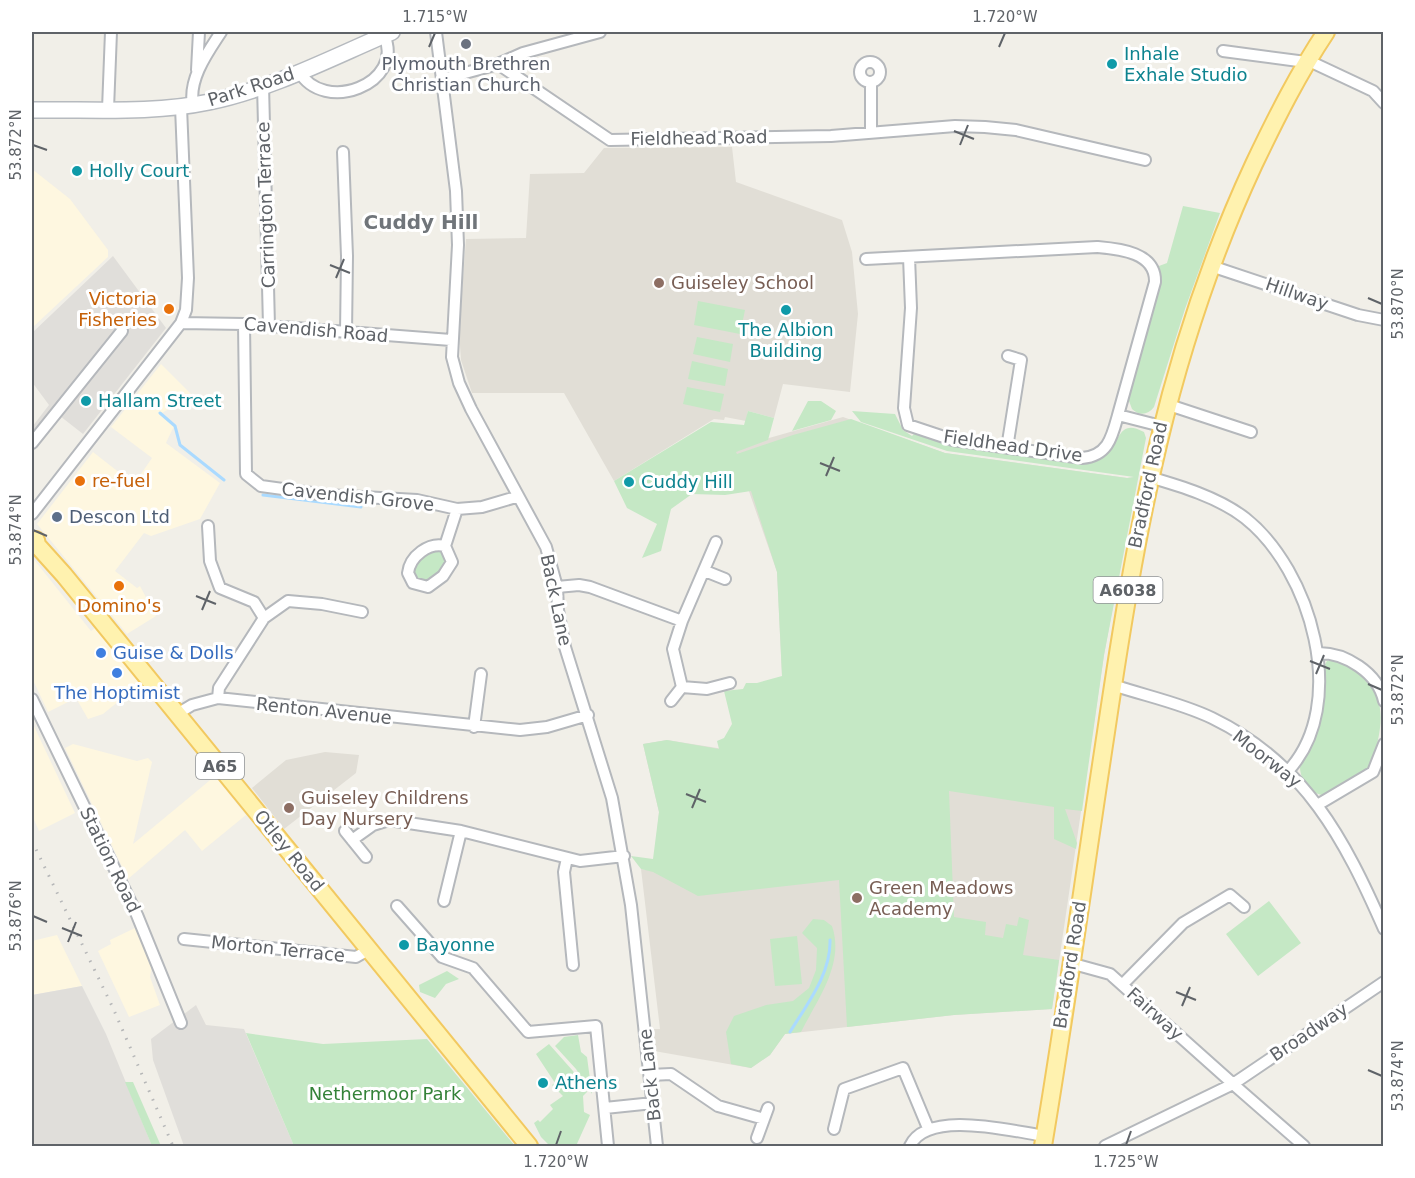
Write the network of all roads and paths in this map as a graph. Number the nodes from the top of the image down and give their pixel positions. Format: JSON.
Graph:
{"nodes":[{"id":1,"x":111,"y":32,"type":"edge"},
{"id":2,"x":199,"y":32,"type":"edge"},
{"id":3,"x":221,"y":32,"type":"edge"},
{"id":4,"x":436,"y":32,"type":"edge"},
{"id":5,"x":600,"y":32,"type":"edge"},
{"id":6,"x":1326,"y":32,"type":"edge"},
{"id":7,"x":388,"y":33,"type":"edge"},
{"id":8,"x":1223,"y":51,"type":"dead end"},
{"id":9,"x":1306,"y":61,"type":"junction"},
{"id":10,"x":498,"y":64,"type":"junction"},
{"id":11,"x":299,"y":71,"type":"junction"},
{"id":12,"x":196,"y":78,"type":"junction"},
{"id":13,"x":443,"y":79,"type":"junction"},
{"id":14,"x":871,"y":83,"type":"dead end"},
{"id":15,"x":263,"y":85,"type":"junction"},
{"id":16,"x":1383,"y":103,"type":"edge"},
{"id":17,"x":187,"y":106,"type":"junction"},
{"id":18,"x":108,"y":109,"type":"junction"},
{"id":19,"x":32,"y":110,"type":"edge"},
{"id":20,"x":872,"y":133,"type":"junction"},
{"id":21,"x":343,"y":152,"type":"dead end"},
{"id":22,"x":1145,"y":160,"type":"dead end"},
{"id":23,"x":909,"y":257,"type":"junction"},
{"id":24,"x":866,"y":259,"type":"dead end"},
{"id":25,"x":1210,"y":266,"type":"junction"},
{"id":26,"x":1383,"y":320,"type":"edge"},
{"id":27,"x":181,"y":323,"type":"junction"},
{"id":28,"x":244,"y":324,"type":"junction"},
{"id":29,"x":269,"y":326,"type":"junction"},
{"id":30,"x":122,"y":331,"type":"dead end"},
{"id":31,"x":346,"y":333,"type":"junction"},
{"id":32,"x":451,"y":340,"type":"junction"},
{"id":33,"x":1008,"y":356,"type":"dead end"},
{"id":34,"x":1166,"y":404,"type":"junction"},
{"id":35,"x":46,"y":415,"type":"dead end"},
{"id":36,"x":1118,"y":415,"type":"junction"},
{"id":37,"x":1161,"y":426,"type":"junction"},
{"id":38,"x":1251,"y":432,"type":"dead end"},
{"id":39,"x":32,"y":433,"type":"edge"},
{"id":40,"x":32,"y":443,"type":"edge"},
{"id":41,"x":1007,"y":448,"type":"junction"},
{"id":42,"x":1149,"y":477,"type":"junction"},
{"id":43,"x":516,"y":497,"type":"junction"},
{"id":44,"x":457,"y":509,"type":"junction"},
{"id":45,"x":32,"y":514,"type":"edge"},
{"id":46,"x":208,"y":526,"type":"dead end"},
{"id":47,"x":34,"y":537,"type":"edge"},
{"id":48,"x":716,"y":542,"type":"dead end"},
{"id":49,"x":445,"y":546,"type":"junction"},
{"id":50,"x":705,"y":572,"type":"junction"},
{"id":51,"x":725,"y":579,"type":"dead end"},
{"id":52,"x":557,"y":587,"type":"junction"},
{"id":53,"x":362,"y":612,"type":"dead end"},
{"id":54,"x":264,"y":618,"type":"junction"},
{"id":55,"x":682,"y":621,"type":"junction"},
{"id":56,"x":1317,"y":653,"type":"junction"},
{"id":57,"x":481,"y":674,"type":"dead end"},
{"id":58,"x":730,"y":683,"type":"dead end"},
{"id":59,"x":1113,"y":685,"type":"junction"},
{"id":60,"x":682,"y":687,"type":"junction"},
{"id":61,"x":218,"y":698,"type":"junction"},
{"id":62,"x":32,"y":699,"type":"edge"},
{"id":63,"x":671,"y":701,"type":"dead end"},
{"id":64,"x":1383,"y":701,"type":"edge"},
{"id":65,"x":177,"y":714,"type":"junction"},
{"id":66,"x":588,"y":715,"type":"junction"},
{"id":67,"x":474,"y":727,"type":"junction"},
{"id":68,"x":1383,"y":744,"type":"edge"},
{"id":69,"x":1381,"y":765,"type":"edge"},
{"id":70,"x":1288,"y":771,"type":"junction"},
{"id":71,"x":1319,"y":804,"type":"junction"},
{"id":72,"x":345,"y":831,"type":"dead end"},
{"id":73,"x":461,"y":831,"type":"junction"},
{"id":74,"x":352,"y":840,"type":"junction"},
{"id":75,"x":624,"y":856,"type":"junction"},
{"id":76,"x":366,"y":857,"type":"dead end"},
{"id":77,"x":567,"y":858,"type":"junction"},
{"id":78,"x":444,"y":901,"type":"dead end"},
{"id":79,"x":397,"y":906,"type":"dead end"},
{"id":80,"x":1244,"y":907,"type":"dead end"},
{"id":81,"x":1383,"y":929,"type":"edge"},
{"id":82,"x":184,"y":939,"type":"dead end"},
{"id":83,"x":370,"y":950,"type":"junction"},
{"id":84,"x":1070,"y":963,"type":"junction"},
{"id":85,"x":573,"y":965,"type":"dead end"},
{"id":86,"x":1383,"y":982,"type":"edge"},
{"id":87,"x":1123,"y":984,"type":"junction"},
{"id":88,"x":181,"y":1023,"type":"dead end"},
{"id":89,"x":650,"y":1075,"type":"junction"},
{"id":90,"x":1232,"y":1083,"type":"junction"},
{"id":91,"x":653,"y":1102,"type":"junction"},
{"id":92,"x":605,"y":1107,"type":"junction"},
{"id":93,"x":768,"y":1108,"type":"dead end"},
{"id":94,"x":764,"y":1119,"type":"junction"},
{"id":95,"x":928,"y":1128,"type":"junction"},
{"id":96,"x":834,"y":1129,"type":"dead end"},
{"id":97,"x":758,"y":1138,"type":"dead end"},
{"id":98,"x":1044,"y":1141,"type":"edge"},
{"id":99,"x":529,"y":1146,"type":"edge"},
{"id":100,"x":608,"y":1146,"type":"edge"},
{"id":101,"x":657,"y":1146,"type":"edge"},
{"id":102,"x":910,"y":1146,"type":"edge"},
{"id":103,"x":1106,"y":1146,"type":"edge"},
{"id":104,"x":1304,"y":1146,"type":"edge"}],
"edges":[{"from":1,"to":18,"type":"street"},
{"from":2,"to":12,"type":"street"},
{"from":3,"to":12,"type":"street"},
{"from":4,"to":13,"type":"street","name":"Back Lane"},
{"from":5,"to":10,"type":"street"},
{"from":6,"to":9,"type":"main road","name":"Bradford Road","number":"A6038"},
{"from":7,"to":11,"type":"main road","name":"Park Road"},
{"from":7,"to":11,"type":"street"},
{"from":8,"to":9,"type":"street"},
{"from":9,"to":16,"type":"street"},
{"from":9,"to":25,"type":"main road","name":"Bradford Road","number":"A6038"},
{"from":10,"to":13,"type":"street"},
{"from":10,"to":20,"type":"street","name":"Fieldhead Road"},
{"from":11,"to":15,"type":"main road","name":"Park Road"},
{"from":12,"to":17,"type":"street"},
{"from":13,"to":32,"type":"street","name":"Back Lane"},
{"from":14,"to":20,"type":"street"},
{"from":15,"to":17,"type":"main road","name":"Park Road"},
{"from":15,"to":29,"type":"street","name":"Carrington Terrace"},
{"from":17,"to":18,"type":"main road","name":"Park Road"},
{"from":17,"to":27,"type":"street"},
{"from":18,"to":19,"type":"main road","name":"Park Road"},
{"from":20,"to":22,"type":"street","name":"Fieldhead Road"},
{"from":21,"to":31,"type":"street"},
{"from":23,"to":24,"type":"street","name":"Fieldhead Drive"},
{"from":23,"to":36,"type":"street","name":"Fieldhead Drive"},
{"from":23,"to":41,"type":"street","name":"Fieldhead Drive"},
{"from":25,"to":26,"type":"street","name":"Hillway"},
{"from":25,"to":34,"type":"main road","name":"Bradford Road","number":"A6038"},
{"from":27,"to":28,"type":"street","name":"Cavendish Road"},
{"from":27,"to":45,"type":"street"},
{"from":28,"to":29,"type":"street","name":"Cavendish Road"},
{"from":28,"to":44,"type":"street","name":"Cavendish Grove"},
{"from":29,"to":31,"type":"street","name":"Cavendish Road"},
{"from":30,"to":40,"type":"street"},
{"from":31,"to":32,"type":"street","name":"Cavendish Road"},
{"from":32,"to":43,"type":"street","name":"Back Lane"},
{"from":33,"to":41,"type":"street"},
{"from":34,"to":37,"type":"main road","name":"Bradford Road","number":"A6038"},
{"from":34,"to":38,"type":"street"},
{"from":35,"to":39,"type":"street"},
{"from":36,"to":37,"type":"street"},
{"from":36,"to":41,"type":"street","name":"Fieldhead Drive"},
{"from":37,"to":42,"type":"main road","name":"Bradford Road","number":"A6038"},
{"from":42,"to":56,"type":"street"},
{"from":42,"to":59,"type":"main road","name":"Bradford Road","number":"A6038"},
{"from":43,"to":44,"type":"street","name":"Cavendish Grove"},
{"from":43,"to":52,"type":"street","name":"Back Lane"},
{"from":44,"to":49,"type":"street"},
{"from":46,"to":54,"type":"street"},
{"from":47,"to":65,"type":"main road","name":"Otley Road","number":"A65"},
{"from":48,"to":50,"type":"street"},
{"from":49,"to":49,"type":"street"},
{"from":50,"to":51,"type":"street"},
{"from":50,"to":55,"type":"street"},
{"from":52,"to":55,"type":"street"},
{"from":52,"to":66,"type":"street","name":"Back Lane"},
{"from":53,"to":54,"type":"street"},
{"from":54,"to":61,"type":"street"},
{"from":55,"to":60,"type":"street"},
{"from":56,"to":64,"type":"street"},
{"from":56,"to":70,"type":"street"},
{"from":57,"to":67,"type":"street"},
{"from":58,"to":60,"type":"street"},
{"from":59,"to":70,"type":"street","name":"Moorway"},
{"from":59,"to":84,"type":"main road","name":"Bradford Road","number":"A6038"},
{"from":60,"to":63,"type":"street"},
{"from":61,"to":65,"type":"street","name":"Renton Avenue"},
{"from":61,"to":67,"type":"street","name":"Renton Avenue"},
{"from":62,"to":88,"type":"street","name":"Station Road"},
{"from":65,"to":83,"type":"main road","name":"Otley Road","number":"A65"},
{"from":66,"to":67,"type":"street","name":"Renton Avenue"},
{"from":66,"to":75,"type":"street","name":"Back Lane"},
{"from":68,"to":69,"type":"street"},
{"from":69,"to":71,"type":"street"},
{"from":70,"to":71,"type":"street","name":"Moorway"},
{"from":71,"to":81,"type":"street","name":"Moorway"},
{"from":72,"to":74,"type":"street"},
{"from":73,"to":74,"type":"street"},
{"from":73,"to":77,"type":"street"},
{"from":73,"to":78,"type":"street"},
{"from":74,"to":76,"type":"street"},
{"from":75,"to":77,"type":"street"},
{"from":75,"to":89,"type":"street","name":"Back Lane"},
{"from":77,"to":85,"type":"street"},
{"from":79,"to":92,"type":"street"},
{"from":80,"to":87,"type":"street"},
{"from":82,"to":83,"type":"street","name":"Morton Terrace"},
{"from":83,"to":99,"type":"main road","name":"Otley Road","number":"A65"},
{"from":84,"to":87,"type":"street","name":"Fairway"},
{"from":84,"to":98,"type":"main road","name":"Bradford Road","number":"A6038"},
{"from":86,"to":90,"type":"street","name":"Broadway"},
{"from":87,"to":90,"type":"street","name":"Fairway"},
{"from":89,"to":91,"type":"street","name":"Back Lane"},
{"from":89,"to":94,"type":"street"},
{"from":90,"to":103,"type":"street","name":"Broadway"},
{"from":90,"to":104,"type":"street","name":"Fairway"},
{"from":91,"to":92,"type":"street"},
{"from":91,"to":101,"type":"street","name":"Back Lane"},
{"from":92,"to":100,"type":"street"},
{"from":93,"to":94,"type":"street"},
{"from":94,"to":97,"type":"street"},
{"from":95,"to":96,"type":"street"},
{"from":95,"to":98,"type":"street"},
{"from":95,"to":102,"type":"street"}]}
